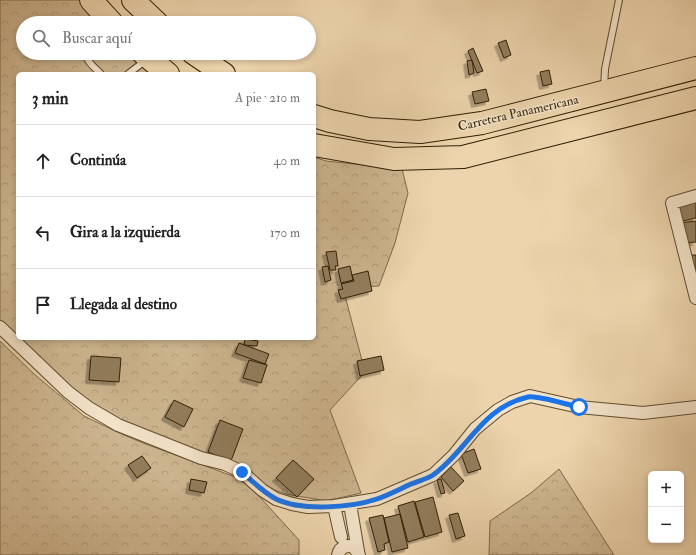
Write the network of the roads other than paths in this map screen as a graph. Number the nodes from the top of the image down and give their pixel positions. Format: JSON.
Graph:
{"nodes":[{"id":1,"x":133,"y":0,"type":"edge"},
{"id":2,"x":618,"y":0,"type":"edge"},
{"id":3,"x":150,"y":16,"type":"edge"},
{"id":4,"x":88,"y":60,"type":"edge"},
{"id":5,"x":141,"y":60,"type":"edge"},
{"id":6,"x":150,"y":60,"type":"edge"},
{"id":7,"x":203,"y":60,"type":"edge"},
{"id":8,"x":696,"y":68,"type":"edge"},
{"id":9,"x":99,"y":72,"type":"edge"},
{"id":10,"x":130,"y":72,"type":"edge"},
{"id":11,"x":165,"y":72,"type":"edge"},
{"id":12,"x":221,"y":72,"type":"edge"},
{"id":13,"x":604,"y":92,"type":"junction"},
{"id":14,"x":696,"y":98,"type":"edge"},
{"id":15,"x":316,"y":117,"type":"edge"},
{"id":16,"x":316,"y":145,"type":"edge"},
{"id":17,"x":696,"y":196,"type":"edge"},
{"id":18,"x":694,"y":284,"type":"edge"},
{"id":19,"x":696,"y":298,"type":"edge"},
{"id":20,"x":0,"y":328,"type":"edge"},
{"id":21,"x":696,"y":407,"type":"edge"},
{"id":22,"x":350,"y":504,"type":"junction"},
{"id":23,"x":334,"y":506,"type":"junction"},
{"id":24,"x":341,"y":545,"type":"edge"},
{"id":25,"x":359,"y":553,"type":"edge"}],
"edges":[{"from":1,"to":3,"type":"highway"},
{"from":2,"to":13,"type":"lane"},
{"from":4,"to":9,"type":"lane"},
{"from":5,"to":10,"type":"lane"},
{"from":6,"to":11,"type":"highway"},
{"from":7,"to":12,"type":"highway"},
{"from":8,"to":13,"type":"highway","name":"Carretera Panamericana"},
{"from":13,"to":15,"type":"highway","name":"Carretera Panamericana"},
{"from":14,"to":16,"type":"highway"},
{"from":17,"to":18,"type":"street"},
{"from":18,"to":19,"type":"street"},
{"from":20,"to":23,"type":"street"},
{"from":21,"to":22,"type":"street"},
{"from":22,"to":23,"type":"street"},
{"from":22,"to":25,"type":"street"},
{"from":23,"to":24,"type":"street"},
{"from":24,"to":25,"type":"street"}]}
